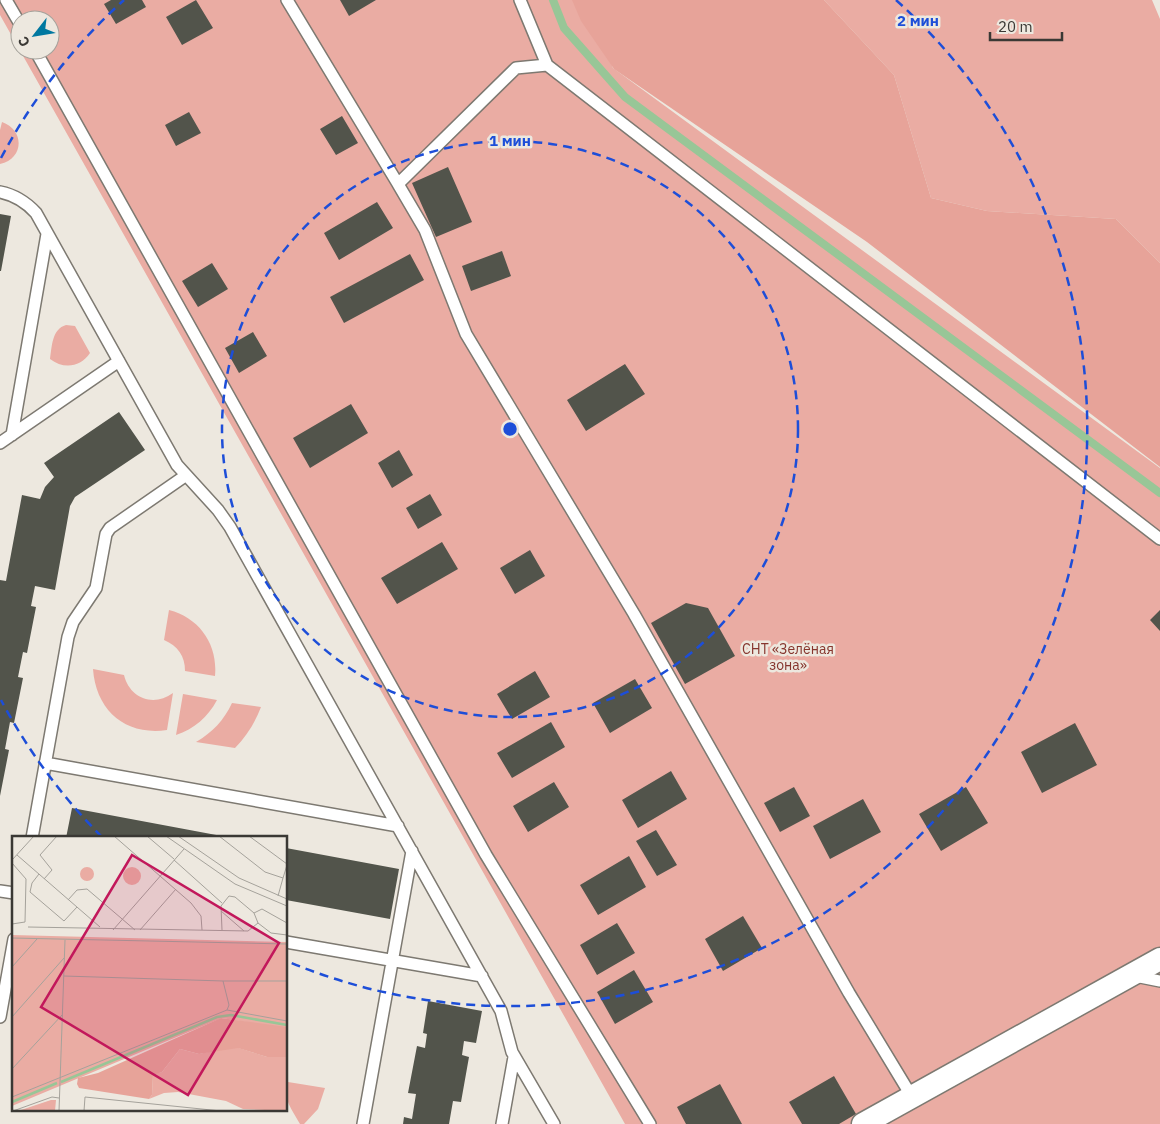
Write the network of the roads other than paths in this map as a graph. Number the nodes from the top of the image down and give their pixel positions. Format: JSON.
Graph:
{"nodes":[{"id":1,"x":287,"y":0,"type":"edge"},
{"id":2,"x":520,"y":0,"type":"edge"},
{"id":3,"x":40,"y":60,"type":"edge"},
{"id":4,"x":547,"y":65,"type":"junction"},
{"id":5,"x":398,"y":184,"type":"junction"},
{"id":6,"x":0,"y":192,"type":"edge"},
{"id":7,"x":47,"y":234,"type":"junction"},
{"id":8,"x":118,"y":361,"type":"junction"},
{"id":9,"x":12,"y":435,"type":"junction"},
{"id":10,"x":0,"y":443,"type":"edge"},
{"id":11,"x":185,"y":476,"type":"junction"},
{"id":12,"x":1160,"y":539,"type":"edge"},
{"id":13,"x":45,"y":763,"type":"junction"},
{"id":14,"x":398,"y":826,"type":"junction"},
{"id":15,"x":32,"y":836,"type":"edge"},
{"id":16,"x":412,"y":851,"type":"junction"},
{"id":17,"x":288,"y":942,"type":"edge"},
{"id":18,"x":12,"y":950,"type":"edge"},
{"id":19,"x":1160,"y":959,"type":"edge"},
{"id":20,"x":392,"y":961,"type":"junction"},
{"id":21,"x":1131,"y":975,"type":"junction"},
{"id":22,"x":482,"y":976,"type":"junction"},
{"id":23,"x":1160,"y":981,"type":"edge"},
{"id":24,"x":0,"y":1017,"type":"edge"},
{"id":25,"x":514,"y":1057,"type":"junction"},
{"id":26,"x":912,"y":1097,"type":"junction"},
{"id":27,"x":362,"y":1124,"type":"edge"},
{"id":28,"x":502,"y":1124,"type":"edge"},
{"id":29,"x":554,"y":1124,"type":"edge"},
{"id":30,"x":650,"y":1124,"type":"edge"},
{"id":31,"x":863,"y":1124,"type":"edge"}],
"edges":[{"from":1,"to":5,"type":"lane"},
{"from":2,"to":4,"type":"lane"},
{"from":3,"to":30,"type":"lane"},
{"from":4,"to":5,"type":"lane"},
{"from":4,"to":12,"type":"lane"},
{"from":5,"to":26,"type":"lane"},
{"from":6,"to":7,"type":"lane"},
{"from":7,"to":8,"type":"lane"},
{"from":7,"to":9,"type":"lane"},
{"from":8,"to":9,"type":"lane"},
{"from":8,"to":11,"type":"lane"},
{"from":9,"to":10,"type":"lane"},
{"from":11,"to":13,"type":"lane"},
{"from":11,"to":14,"type":"lane"},
{"from":13,"to":14,"type":"lane"},
{"from":13,"to":15,"type":"lane"},
{"from":14,"to":16,"type":"lane"},
{"from":16,"to":20,"type":"lane"},
{"from":16,"to":22,"type":"lane"},
{"from":17,"to":20,"type":"lane"},
{"from":18,"to":24,"type":"lane"},
{"from":19,"to":21,"type":"street"},
{"from":20,"to":22,"type":"lane"},
{"from":20,"to":27,"type":"lane"},
{"from":21,"to":23,"type":"lane"},
{"from":21,"to":26,"type":"street"},
{"from":22,"to":25,"type":"lane"},
{"from":25,"to":28,"type":"lane"},
{"from":25,"to":29,"type":"lane"},
{"from":26,"to":31,"type":"street"}]}
